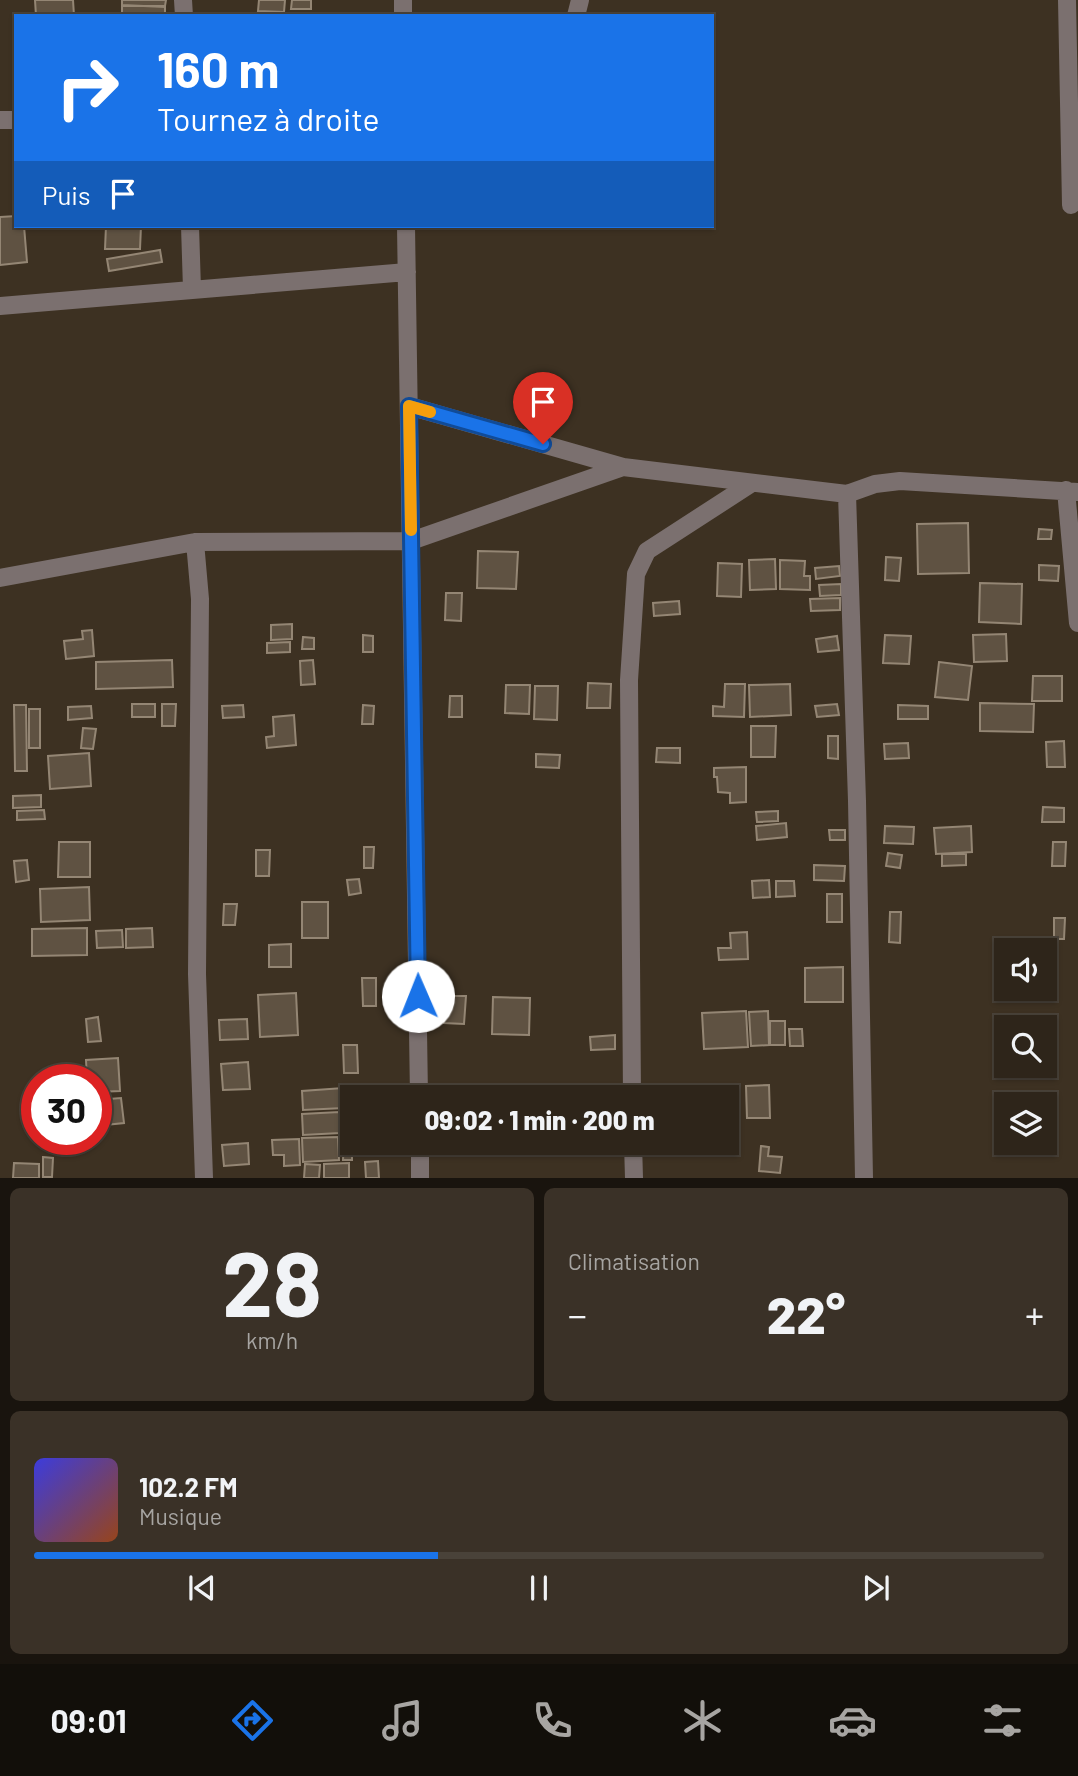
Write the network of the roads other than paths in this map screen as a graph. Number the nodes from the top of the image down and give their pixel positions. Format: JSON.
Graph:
{"nodes":[{"id":1,"x":1067,"y":0,"type":"edge"},
{"id":2,"x":1071,"y":205,"type":"dead end"},
{"id":3,"x":190,"y":228,"type":"edge"},
{"id":4,"x":406,"y":228,"type":"edge"},
{"id":5,"x":407,"y":272,"type":"junction"},
{"id":6,"x":192,"y":289,"type":"junction"},
{"id":7,"x":0,"y":306,"type":"edge"},
{"id":8,"x":409,"y":406,"type":"junction"},
{"id":9,"x":623,"y":467,"type":"junction"},
{"id":10,"x":752,"y":483,"type":"junction"},
{"id":11,"x":1072,"y":491,"type":"edge"},
{"id":12,"x":847,"y":494,"type":"junction"},
{"id":13,"x":411,"y":541,"type":"junction"},
{"id":14,"x":195,"y":542,"type":"junction"},
{"id":15,"x":0,"y":578,"type":"edge"},
{"id":16,"x":1078,"y":623,"type":"edge"},
{"id":17,"x":419,"y":1085,"type":"edge"},
{"id":18,"x":632,"y":1085,"type":"edge"},
{"id":19,"x":420,"y":1155,"type":"edge"},
{"id":20,"x":633,"y":1155,"type":"edge"},
{"id":21,"x":204,"y":1178,"type":"edge"},
{"id":22,"x":421,"y":1178,"type":"edge"},
{"id":23,"x":634,"y":1178,"type":"edge"},
{"id":24,"x":864,"y":1178,"type":"edge"}],
"edges":[{"from":1,"to":2,"type":"street"},
{"from":3,"to":6,"type":"street"},
{"from":4,"to":5,"type":"street"},
{"from":5,"to":6,"type":"street"},
{"from":5,"to":8,"type":"street"},
{"from":6,"to":7,"type":"street"},
{"from":8,"to":9,"type":"street"},
{"from":8,"to":13,"type":"street"},
{"from":9,"to":10,"type":"street"},
{"from":9,"to":13,"type":"street"},
{"from":10,"to":12,"type":"street"},
{"from":10,"to":18,"type":"street"},
{"from":11,"to":12,"type":"street"},
{"from":11,"to":16,"type":"street"},
{"from":12,"to":24,"type":"street"},
{"from":13,"to":14,"type":"street"},
{"from":13,"to":17,"type":"street"},
{"from":14,"to":15,"type":"street"},
{"from":14,"to":21,"type":"street"},
{"from":19,"to":22,"type":"street"},
{"from":20,"to":23,"type":"street"}]}
